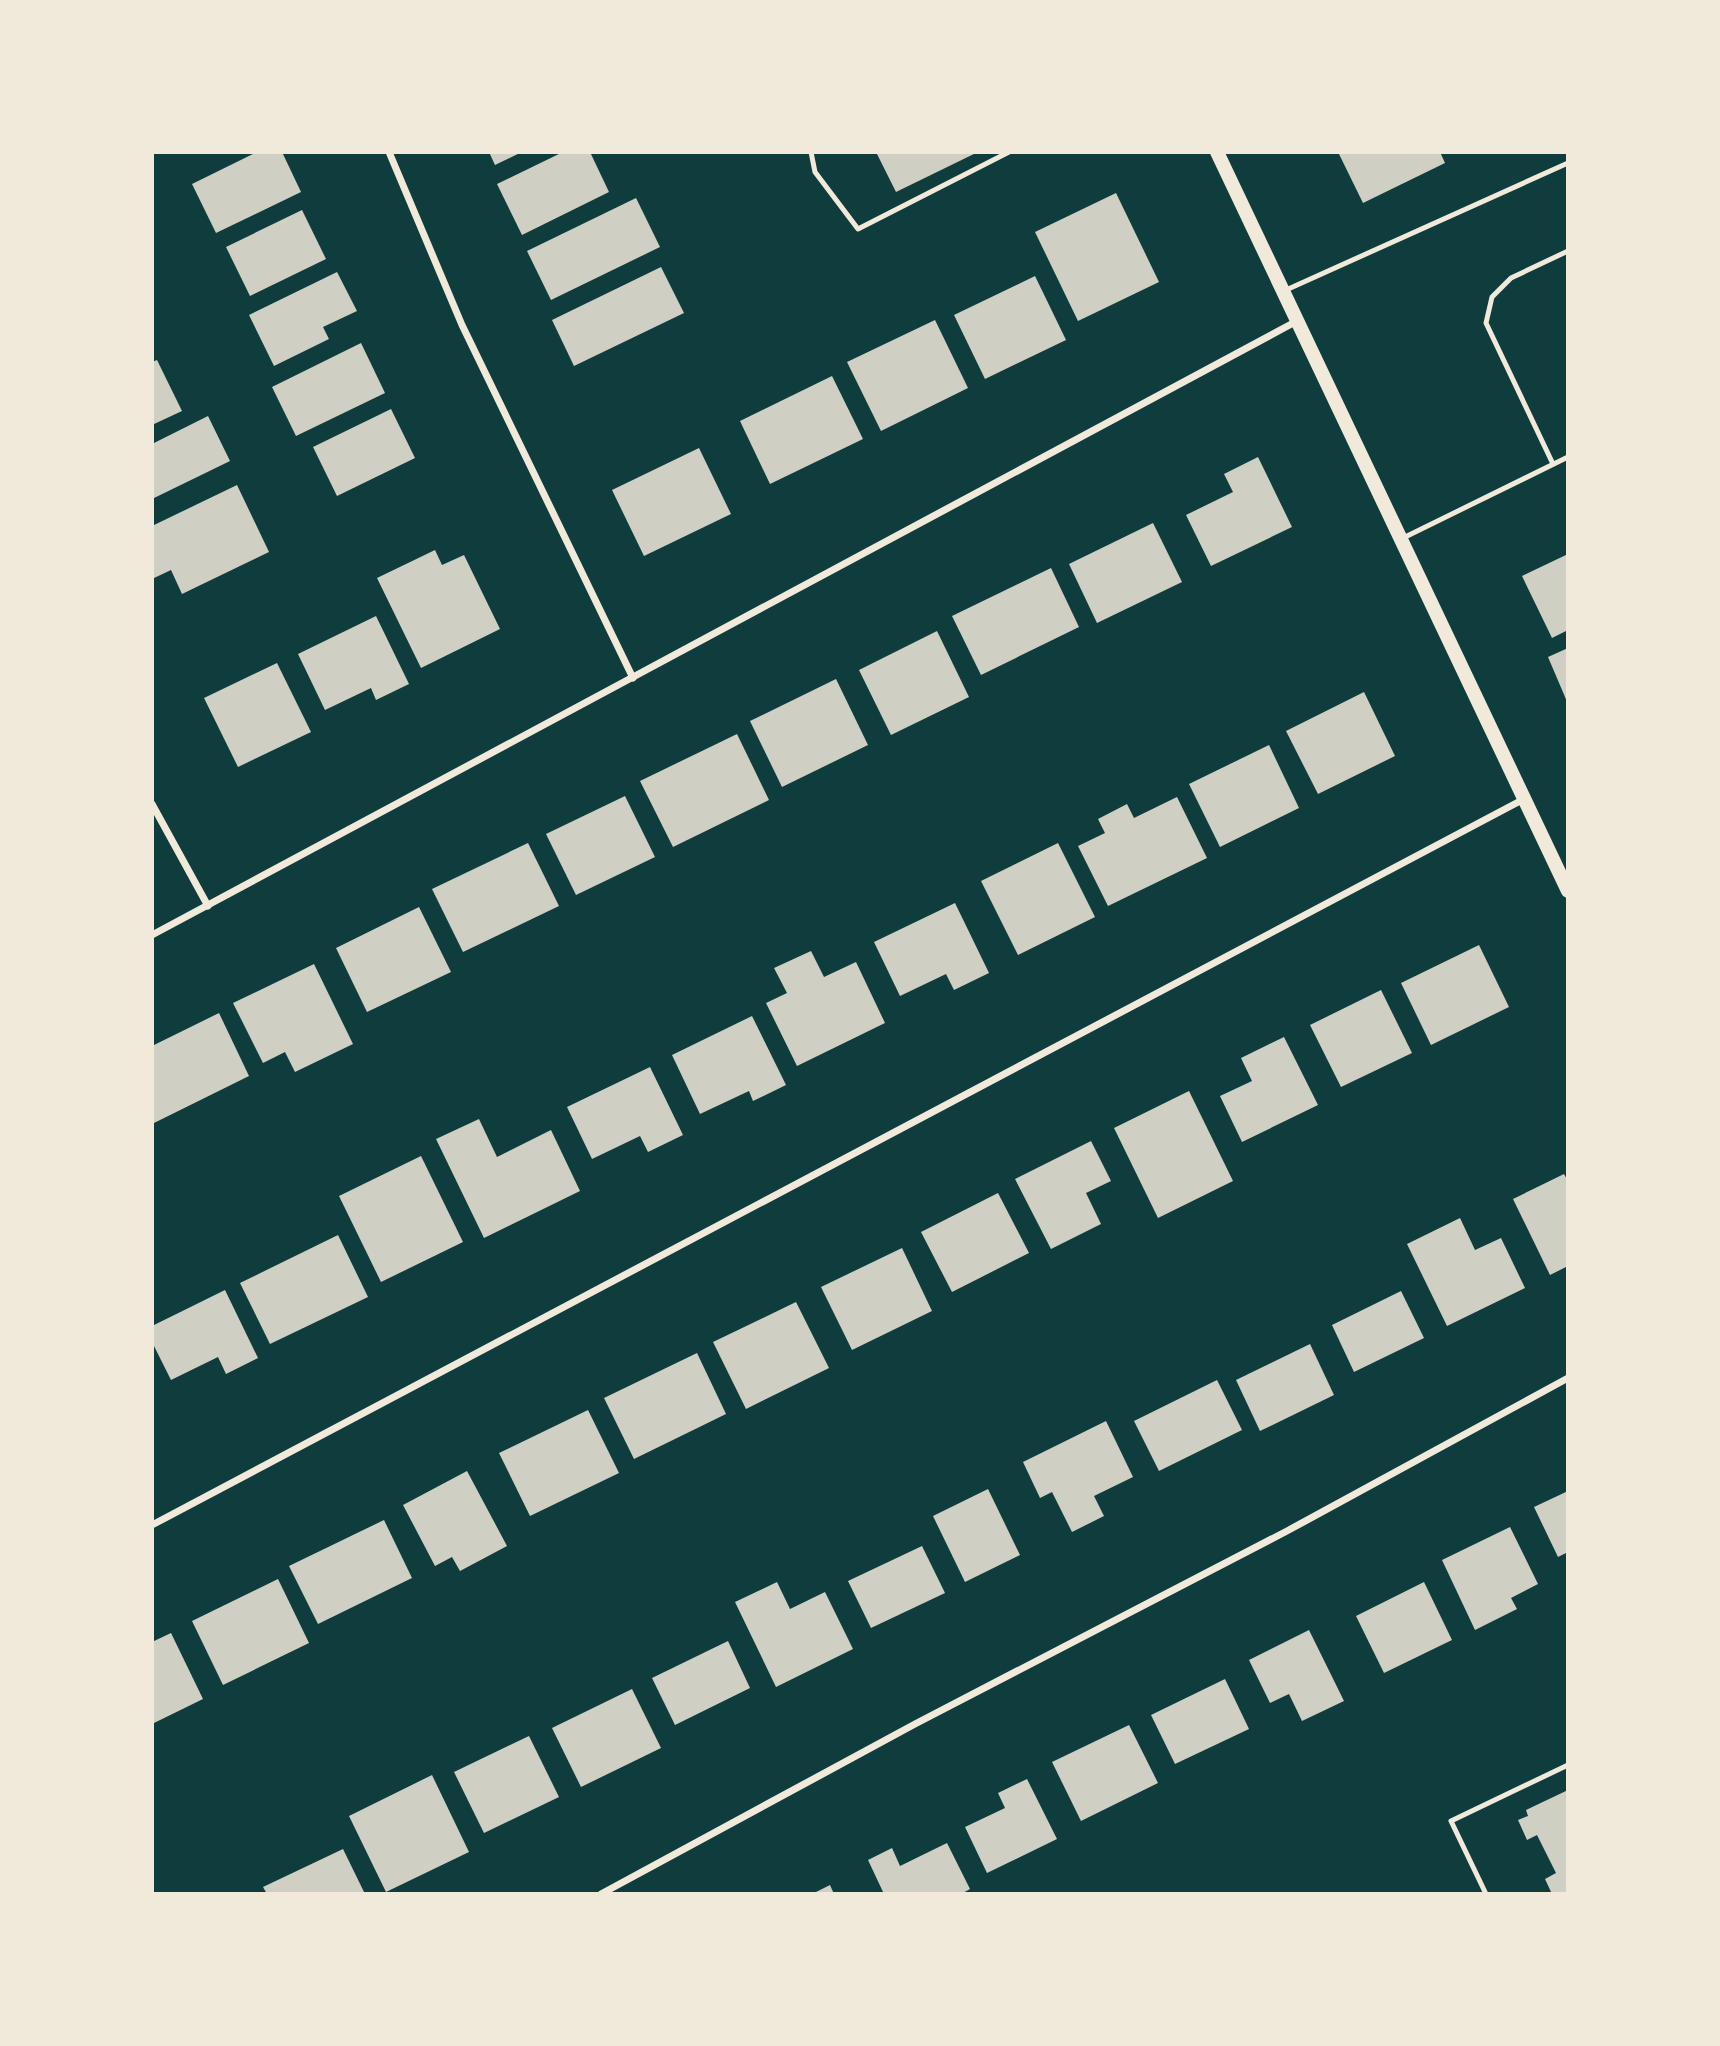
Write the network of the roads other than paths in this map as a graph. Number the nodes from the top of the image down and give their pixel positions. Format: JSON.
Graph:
{"nodes":[{"id":1,"x":389,"y":152,"type":"edge"},
{"id":2,"x":811,"y":152,"type":"edge"},
{"id":3,"x":1009,"y":152,"type":"edge"},
{"id":4,"x":1217,"y":152,"type":"edge"},
{"id":5,"x":1568,"y":163,"type":"edge"},
{"id":6,"x":1568,"y":251,"type":"edge"},
{"id":7,"x":1283,"y":292,"type":"junction"},
{"id":8,"x":1297,"y":321,"type":"junction"},
{"id":9,"x":1568,"y":457,"type":"edge"},
{"id":10,"x":1553,"y":464,"type":"junction"},
{"id":11,"x":1401,"y":539,"type":"junction"},
{"id":12,"x":633,"y":678,"type":"junction"},
{"id":13,"x":1524,"y":799,"type":"junction"},
{"id":14,"x":152,"y":804,"type":"edge"},
{"id":15,"x":1568,"y":891,"type":"edge"},
{"id":16,"x":208,"y":906,"type":"junction"},
{"id":17,"x":152,"y":935,"type":"edge"},
{"id":18,"x":1568,"y":1378,"type":"edge"},
{"id":19,"x":152,"y":1525,"type":"edge"},
{"id":20,"x":1568,"y":1765,"type":"edge"},
{"id":21,"x":601,"y":1894,"type":"edge"},
{"id":22,"x":1486,"y":1894,"type":"edge"}],
"edges":[{"from":1,"to":12,"type":"street"},
{"from":2,"to":3,"type":"lane"},
{"from":4,"to":7,"type":"main road"},
{"from":5,"to":7,"type":"lane"},
{"from":6,"to":10,"type":"lane"},
{"from":7,"to":8,"type":"main road"},
{"from":8,"to":11,"type":"main road"},
{"from":8,"to":12,"type":"street"},
{"from":9,"to":10,"type":"lane"},
{"from":10,"to":11,"type":"lane"},
{"from":11,"to":13,"type":"main road"},
{"from":12,"to":16,"type":"street"},
{"from":13,"to":15,"type":"main road"},
{"from":13,"to":19,"type":"street"},
{"from":14,"to":16,"type":"street"},
{"from":16,"to":17,"type":"street"},
{"from":18,"to":21,"type":"street"},
{"from":20,"to":22,"type":"lane"}]}
